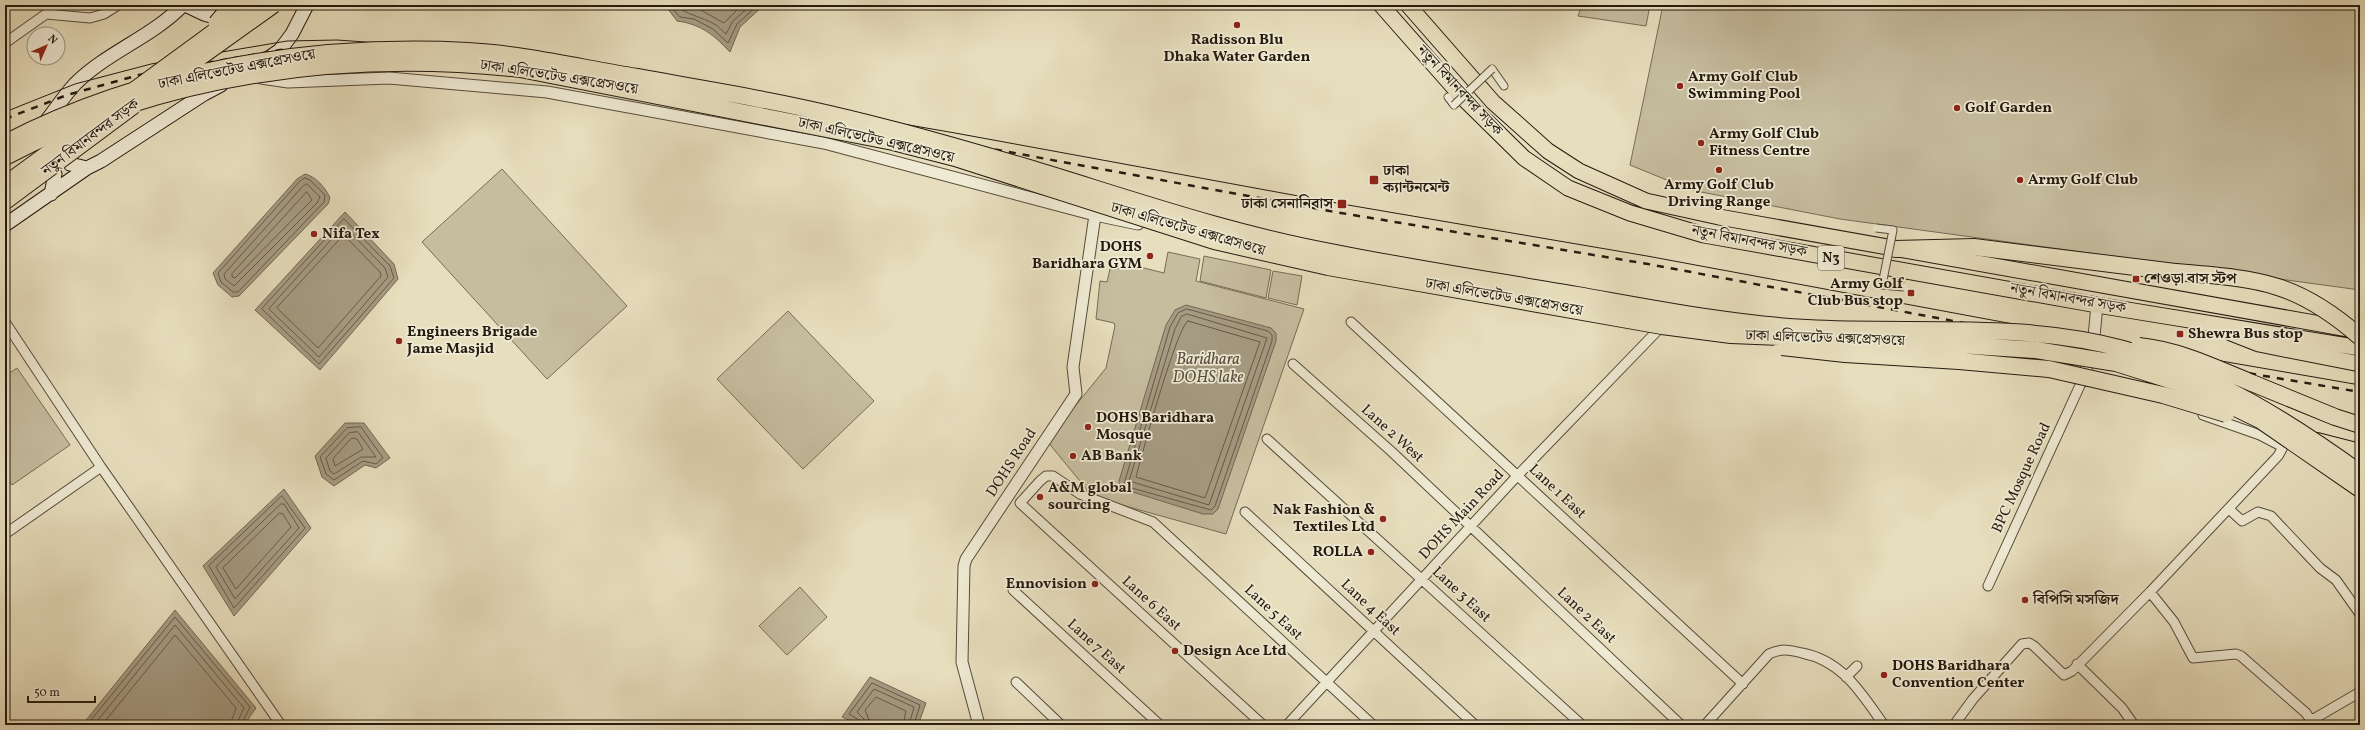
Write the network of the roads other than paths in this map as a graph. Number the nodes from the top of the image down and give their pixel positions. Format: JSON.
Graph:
{"nodes":[{"id":1,"x":55,"y":5,"type":"edge"},
{"id":2,"x":118,"y":5,"type":"edge"},
{"id":3,"x":184,"y":5,"type":"edge"},
{"id":4,"x":210,"y":5,"type":"edge"},
{"id":5,"x":231,"y":5,"type":"edge"},
{"id":6,"x":250,"y":5,"type":"edge"},
{"id":7,"x":274,"y":5,"type":"edge"},
{"id":8,"x":283,"y":5,"type":"edge"},
{"id":9,"x":306,"y":5,"type":"edge"},
{"id":10,"x":1381,"y":5,"type":"edge"},
{"id":11,"x":1408,"y":5,"type":"edge"},
{"id":12,"x":46,"y":14,"type":"junction"},
{"id":13,"x":225,"y":20,"type":"junction"},
{"id":14,"x":202,"y":40,"type":"junction"},
{"id":15,"x":5,"y":42,"type":"edge"},
{"id":16,"x":241,"y":76,"type":"junction"},
{"id":17,"x":1504,"y":86,"type":"dead end"},
{"id":18,"x":1448,"y":97,"type":"dead end"},
{"id":19,"x":50,"y":117,"type":"junction"},
{"id":20,"x":5,"y":143,"type":"edge"},
{"id":21,"x":23,"y":144,"type":"junction"},
{"id":22,"x":5,"y":153,"type":"edge"},
{"id":23,"x":5,"y":157,"type":"edge"},
{"id":24,"x":87,"y":168,"type":"junction"},
{"id":25,"x":5,"y":184,"type":"edge"},
{"id":26,"x":51,"y":194,"type":"junction"},
{"id":27,"x":5,"y":202,"type":"edge"},
{"id":28,"x":1094,"y":215,"type":"junction"},
{"id":29,"x":5,"y":225,"type":"edge"},
{"id":30,"x":1876,"y":228,"type":"dead end"},
{"id":31,"x":1895,"y":249,"type":"junction"},
{"id":32,"x":1904,"y":288,"type":"dead end"},
{"id":33,"x":2097,"y":305,"type":"junction"},
{"id":34,"x":2196,"y":320,"type":"junction"},
{"id":35,"x":5,"y":322,"type":"edge"},
{"id":36,"x":1351,"y":322,"type":"dead end"},
{"id":37,"x":1660,"y":328,"type":"junction"},
{"id":38,"x":2360,"y":331,"type":"edge"},
{"id":39,"x":8,"y":333,"type":"edge"},
{"id":40,"x":1731,"y":336,"type":"junction"},
{"id":41,"x":2360,"y":337,"type":"edge"},
{"id":42,"x":2117,"y":347,"type":"junction"},
{"id":43,"x":2360,"y":348,"type":"edge"},
{"id":44,"x":1293,"y":364,"type":"dead end"},
{"id":45,"x":2360,"y":364,"type":"edge"},
{"id":46,"x":2082,"y":381,"type":"junction"},
{"id":47,"x":2360,"y":425,"type":"edge"},
{"id":48,"x":1267,"y":439,"type":"dead end"},
{"id":49,"x":2360,"y":452,"type":"edge"},
{"id":50,"x":101,"y":467,"type":"junction"},
{"id":51,"x":2360,"y":473,"type":"edge"},
{"id":52,"x":1518,"y":475,"type":"junction"},
{"id":53,"x":2360,"y":489,"type":"edge"},
{"id":54,"x":1020,"y":503,"type":"joint"},
{"id":55,"x":2229,"y":509,"type":"junction"},
{"id":56,"x":1245,"y":512,"type":"dead end"},
{"id":57,"x":1471,"y":528,"type":"junction"},
{"id":58,"x":5,"y":534,"type":"edge"},
{"id":59,"x":1422,"y":578,"type":"junction"},
{"id":60,"x":1988,"y":586,"type":"dead end"},
{"id":61,"x":1012,"y":590,"type":"dead end"},
{"id":62,"x":2150,"y":592,"type":"junction"},
{"id":63,"x":2360,"y":614,"type":"edge"},
{"id":64,"x":1374,"y":631,"type":"junction"},
{"id":65,"x":2077,"y":664,"type":"junction"},
{"id":66,"x":1857,"y":666,"type":"dead end"},
{"id":67,"x":1846,"y":677,"type":"junction"},
{"id":68,"x":1016,"y":682,"type":"dead end"},
{"id":69,"x":1327,"y":682,"type":"junction"},
{"id":70,"x":1743,"y":684,"type":"junction"},
{"id":71,"x":2360,"y":692,"type":"edge"},
{"id":72,"x":2313,"y":723,"type":"edge"},
{"id":73,"x":281,"y":725,"type":"edge"},
{"id":74,"x":979,"y":725,"type":"edge"},
{"id":75,"x":1061,"y":725,"type":"edge"},
{"id":76,"x":1160,"y":725,"type":"edge"},
{"id":77,"x":1263,"y":725,"type":"edge"},
{"id":78,"x":1287,"y":725,"type":"edge"},
{"id":79,"x":1373,"y":725,"type":"edge"},
{"id":80,"x":1475,"y":725,"type":"edge"},
{"id":81,"x":1582,"y":725,"type":"edge"},
{"id":82,"x":1681,"y":725,"type":"edge"},
{"id":83,"x":1704,"y":725,"type":"edge"},
{"id":84,"x":1884,"y":725,"type":"edge"},
{"id":85,"x":1954,"y":725,"type":"edge"},
{"id":86,"x":2134,"y":725,"type":"edge"}],
"edges":[{"from":1,"to":12,"type":"street"},
{"from":2,"to":12,"type":"street"},
{"from":3,"to":13,"type":"main road"},
{"from":3,"to":19,"type":"main road"},
{"from":4,"to":13,"type":"main road"},
{"from":5,"to":14,"type":"highway","bridge":true},
{"from":6,"to":14,"type":"highway","name":"নতুন বিমানবন্দর সড়ক","bridge":true},
{"from":7,"to":27,"type":"highway","name":"নতুন বিমানবন্দর সড়ক","bridge":true},
{"from":8,"to":13,"type":"main road"},
{"from":9,"to":16,"type":"main road"},
{"from":10,"to":33,"type":"highway","name":"নতুন বিমানবন্দর সড়ক","number":"N3"},
{"from":11,"to":31,"type":"highway","name":"নতুন বিমানবন্দর সড়ক","number":"N3"},
{"from":12,"to":15,"type":"street"},
{"from":14,"to":25,"type":"highway","name":"নতুন বিমানবন্দর সড়ক","bridge":true},
{"from":16,"to":24,"type":"main road"},
{"from":16,"to":28,"type":"street"},
{"from":17,"to":18,"type":"street","bridge":true},
{"from":19,"to":21,"type":"main road"},
{"from":19,"to":24,"type":"main road"},
{"from":20,"to":42,"type":"highway","name":"ঢাকা এলিভেটেড এক্সপ্রেসওয়ে","bridge":true},
{"from":21,"to":22,"type":"main road"},
{"from":21,"to":26,"type":"main road"},
{"from":23,"to":40,"type":"highway","name":"ঢাকা এলিভেটেড এক্সপ্রেসওয়ে","bridge":true},
{"from":24,"to":26,"type":"main road"},
{"from":26,"to":29,"type":"main road"},
{"from":28,"to":37,"type":"street"},
{"from":28,"to":74,"type":"street","name":"DOHS Road"},
{"from":30,"to":32,"type":"street","bridge":true},
{"from":31,"to":38,"type":"highway","name":"নতুন বিমানবন্দর সড়ক","number":"N3"},
{"from":31,"to":41,"type":"highway","bridge":true},
{"from":33,"to":34,"type":"highway","name":"নতুন বিমানবন্দর সড়ক","number":"N3"},
{"from":33,"to":46,"type":"street"},
{"from":34,"to":43,"type":"highway","name":"নতুন বিমানবন্দর সড়ক","number":"N3"},
{"from":34,"to":45,"type":"highway"},
{"from":35,"to":39,"type":"street"},
{"from":36,"to":52,"type":"street","name":"Lane 1 East"},
{"from":37,"to":46,"type":"street"},
{"from":37,"to":52,"type":"street","name":"DOHS Main Road"},
{"from":39,"to":50,"type":"street"},
{"from":40,"to":49,"type":"highway","bridge":true},
{"from":40,"to":53,"type":"highway","name":"ঢাকা এলিভেটেড এক্সপ্রেসওয়ে","bridge":true},
{"from":42,"to":47,"type":"highway","bridge":true},
{"from":42,"to":51,"type":"highway","name":"ঢাকা এলিভেটেড এক্সপ্রেসওয়ে","bridge":true},
{"from":44,"to":57,"type":"street","name":"Lane 2 West"},
{"from":46,"to":55,"type":"street"},
{"from":46,"to":60,"type":"street","name":"BPC Mosque Road"},
{"from":48,"to":59,"type":"street","name":"Lane 3 East"},
{"from":50,"to":58,"type":"street"},
{"from":50,"to":73,"type":"street"},
{"from":52,"to":57,"type":"street","name":"DOHS Main Road"},
{"from":52,"to":70,"type":"street","name":"Lane 1 East"},
{"from":54,"to":69,"type":"street","name":"Lane 5 East"},
{"from":54,"to":77,"type":"street","name":"Lane 6 East"},
{"from":55,"to":62,"type":"street"},
{"from":55,"to":63,"type":"street"},
{"from":56,"to":64,"type":"street","name":"Lane 4 East"},
{"from":57,"to":59,"type":"street","name":"DOHS Main Road"},
{"from":57,"to":82,"type":"street","name":"Lane 2 East"},
{"from":59,"to":64,"type":"street","name":"DOHS Main Road"},
{"from":59,"to":81,"type":"street","name":"Lane 3 East"},
{"from":61,"to":76,"type":"street","name":"Lane 7 East"},
{"from":62,"to":65,"type":"street"},
{"from":62,"to":72,"type":"street"},
{"from":64,"to":69,"type":"street","name":"DOHS Main Road"},
{"from":64,"to":80,"type":"street","name":"Lane 4 East"},
{"from":65,"to":85,"type":"street"},
{"from":65,"to":86,"type":"street"},
{"from":66,"to":67,"type":"street"},
{"from":67,"to":70,"type":"street"},
{"from":67,"to":84,"type":"street"},
{"from":68,"to":75,"type":"street"},
{"from":69,"to":78,"type":"street","name":"DOHS Main Road"},
{"from":69,"to":79,"type":"street","name":"Lane 5 East"},
{"from":70,"to":83,"type":"street"},
{"from":71,"to":72,"type":"street"}]}
